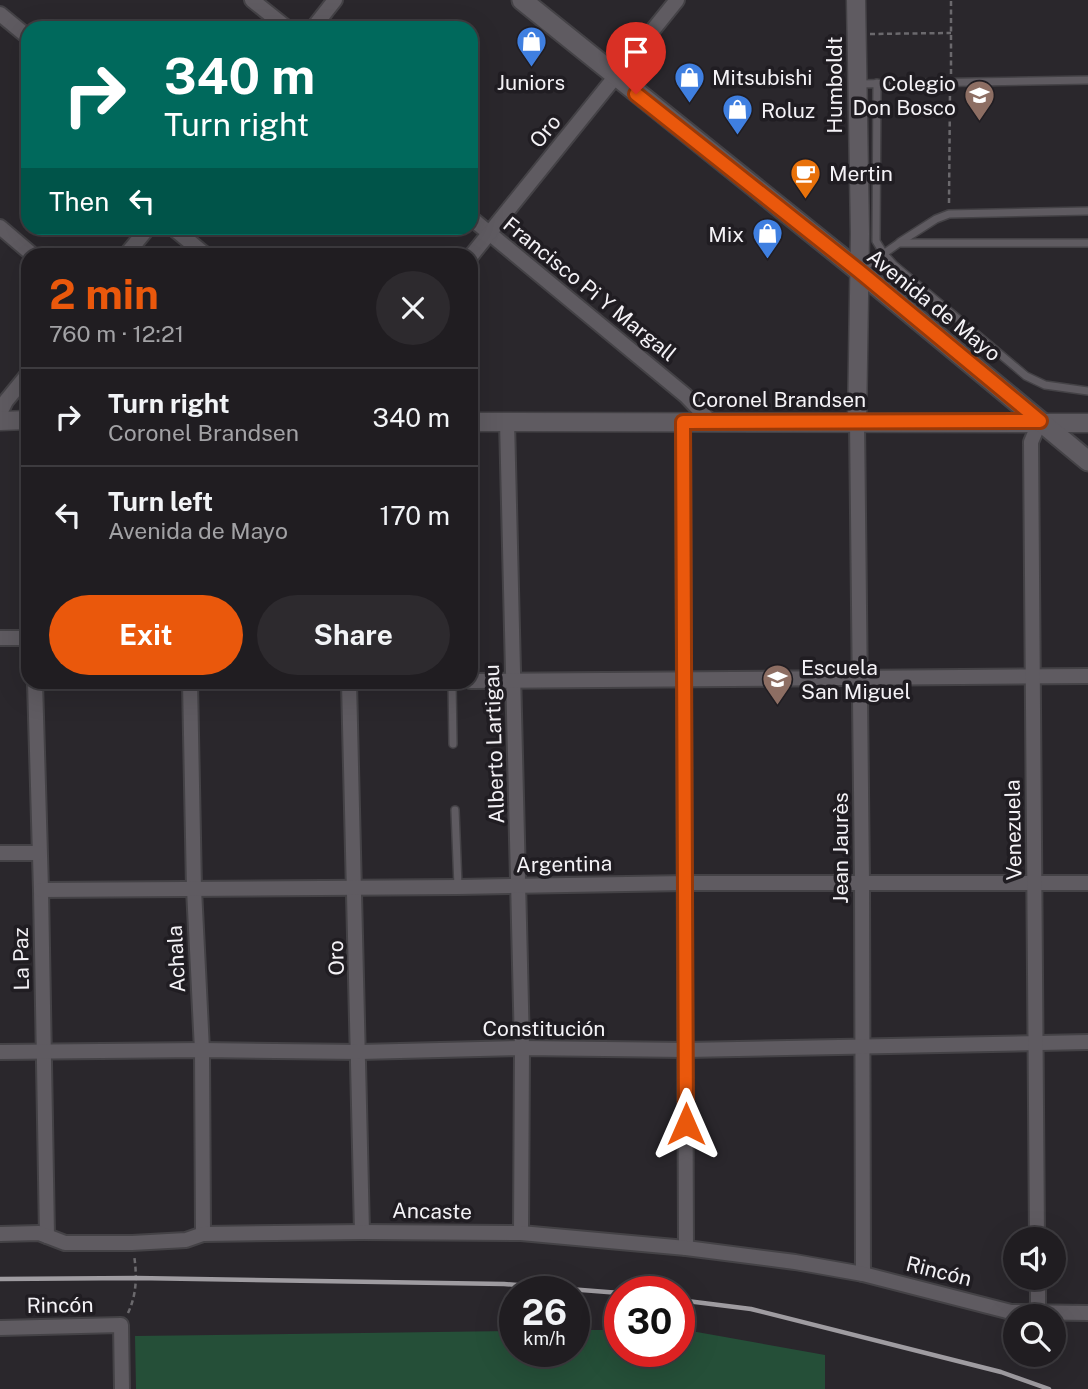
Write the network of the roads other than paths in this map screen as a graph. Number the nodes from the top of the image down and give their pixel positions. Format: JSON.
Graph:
{"nodes":[{"id":1,"x":252,"y":0,"type":"edge"},
{"id":2,"x":335,"y":0,"type":"edge"},
{"id":3,"x":522,"y":0,"type":"edge"},
{"id":4,"x":677,"y":0,"type":"edge"},
{"id":5,"x":853,"y":2,"type":"edge"},
{"id":6,"x":0,"y":14,"type":"edge"},
{"id":7,"x":278,"y":21,"type":"edge"},
{"id":8,"x":318,"y":21,"type":"edge"},
{"id":9,"x":21,"y":31,"type":"edge"},
{"id":10,"x":616,"y":77,"type":"junction"},
{"id":11,"x":1088,"y":80,"type":"edge"},
{"id":12,"x":856,"y":83,"type":"junction"},
{"id":13,"x":877,"y":83,"type":"junction"},
{"id":14,"x":1088,"y":211,"type":"edge"},
{"id":15,"x":478,"y":224,"type":"edge"},
{"id":16,"x":0,"y":227,"type":"edge"},
{"id":17,"x":489,"y":233,"type":"junction"},
{"id":18,"x":182,"y":235,"type":"edge"},
{"id":19,"x":899,"y":243,"type":"junction"},
{"id":20,"x":1088,"y":243,"type":"edge"},
{"id":21,"x":25,"y":248,"type":"edge"},
{"id":22,"x":197,"y":248,"type":"edge"},
{"id":23,"x":477,"y":248,"type":"edge"},
{"id":24,"x":880,"y":256,"type":"junction"},
{"id":25,"x":859,"y":271,"type":"junction"},
{"id":26,"x":21,"y":383,"type":"edge"},
{"id":27,"x":1088,"y":391,"type":"edge"},
{"id":28,"x":0,"y":413,"type":"edge"},
{"id":29,"x":0,"y":421,"type":"edge"},
{"id":30,"x":21,"y":421,"type":"edge"},
{"id":31,"x":507,"y":421,"type":"junction"},
{"id":32,"x":857,"y":421,"type":"junction"},
{"id":33,"x":1040,"y":421,"type":"junction"},
{"id":34,"x":478,"y":422,"type":"edge"},
{"id":35,"x":683,"y":422,"type":"junction"},
{"id":36,"x":711,"y":422,"type":"junction"},
{"id":37,"x":1088,"y":423,"type":"edge"},
{"id":38,"x":1088,"y":461,"type":"edge"},
{"id":39,"x":0,"y":638,"type":"edge"},
{"id":40,"x":21,"y":638,"type":"edge"},
{"id":41,"x":1032,"y":676,"type":"junction"},
{"id":42,"x":859,"y":677,"type":"junction"},
{"id":43,"x":1088,"y":677,"type":"edge"},
{"id":44,"x":683,"y":679,"type":"junction"},
{"id":45,"x":478,"y":681,"type":"edge"},
{"id":46,"x":513,"y":681,"type":"junction"},
{"id":47,"x":35,"y":689,"type":"edge"},
{"id":48,"x":190,"y":689,"type":"edge"},
{"id":49,"x":349,"y":689,"type":"edge"},
{"id":50,"x":452,"y":689,"type":"edge"},
{"id":51,"x":453,"y":744,"type":"dead end"},
{"id":52,"x":455,"y":810,"type":"dead end"},
{"id":53,"x":0,"y":853,"type":"edge"},
{"id":54,"x":39,"y":853,"type":"junction"},
{"id":55,"x":862,"y":882,"type":"junction"},
{"id":56,"x":686,"y":883,"type":"junction"},
{"id":57,"x":1034,"y":883,"type":"junction"},
{"id":58,"x":1088,"y":883,"type":"edge"},
{"id":59,"x":519,"y":886,"type":"junction"},
{"id":60,"x":355,"y":887,"type":"junction"},
{"id":61,"x":458,"y":887,"type":"junction"},
{"id":62,"x":194,"y":889,"type":"junction"},
{"id":63,"x":41,"y":890,"type":"junction"},
{"id":64,"x":1037,"y":1042,"type":"junction"},
{"id":65,"x":1088,"y":1042,"type":"edge"},
{"id":66,"x":522,"y":1048,"type":"junction"},
{"id":67,"x":861,"y":1048,"type":"junction"},
{"id":68,"x":202,"y":1050,"type":"junction"},
{"id":69,"x":686,"y":1051,"type":"junction"},
{"id":70,"x":0,"y":1052,"type":"edge"},
{"id":71,"x":43,"y":1052,"type":"junction"},
{"id":72,"x":360,"y":1052,"type":"junction"},
{"id":73,"x":1037,"y":1227,"type":"edge"},
{"id":74,"x":362,"y":1232,"type":"junction"},
{"id":75,"x":521,"y":1233,"type":"junction"},
{"id":76,"x":0,"y":1234,"type":"edge"},
{"id":77,"x":203,"y":1234,"type":"junction"},
{"id":78,"x":47,"y":1236,"type":"junction"},
{"id":79,"x":686,"y":1248,"type":"junction"},
{"id":80,"x":863,"y":1274,"type":"junction"},
{"id":81,"x":1003,"y":1310,"type":"edge"},
{"id":82,"x":1066,"y":1313,"type":"edge"},
{"id":83,"x":1088,"y":1313,"type":"edge"},
{"id":84,"x":0,"y":1328,"type":"edge"},
{"id":85,"x":122,"y":1389,"type":"edge"}],
"edges":[{"from":1,"to":7,"type":"street"},
{"from":2,"to":8,"type":"street"},
{"from":3,"to":10,"type":"main road","name":"Avenida de Mayo"},
{"from":4,"to":10,"type":"street","name":"Oro"},
{"from":5,"to":12,"type":"street","name":"Humboldt"},
{"from":6,"to":9,"type":"street"},
{"from":10,"to":17,"type":"street","name":"Oro"},
{"from":10,"to":25,"type":"main road","name":"Avenida de Mayo"},
{"from":11,"to":13,"type":"lane"},
{"from":12,"to":13,"type":"lane"},
{"from":12,"to":25,"type":"street","name":"Humboldt"},
{"from":13,"to":24,"type":"lane"},
{"from":14,"to":19,"type":"lane"},
{"from":15,"to":17,"type":"street","name":"Francisco Pi Y Margall"},
{"from":16,"to":21,"type":"street"},
{"from":17,"to":23,"type":"street","name":"Oro"},
{"from":17,"to":36,"type":"street","name":"Francisco Pi Y Margall"},
{"from":18,"to":22,"type":"street"},
{"from":19,"to":20,"type":"lane"},
{"from":19,"to":24,"type":"lane"},
{"from":24,"to":25,"type":"lane"},
{"from":24,"to":27,"type":"lane"},
{"from":25,"to":32,"type":"street","name":"Humboldt"},
{"from":25,"to":33,"type":"main road","name":"Avenida de Mayo"},
{"from":26,"to":28,"type":"street"},
{"from":29,"to":30,"type":"street"},
{"from":31,"to":34,"type":"street","name":"Coronel Brandsen"},
{"from":31,"to":35,"type":"street","name":"Coronel Brandsen"},
{"from":31,"to":46,"type":"street","name":"Alberto Lartigau"},
{"from":32,"to":33,"type":"street","name":"Coronel Brandsen"},
{"from":32,"to":36,"type":"street","name":"Coronel Brandsen"},
{"from":32,"to":42,"type":"street","name":"Jean Jaurès"},
{"from":33,"to":37,"type":"street","name":"Coronel Brandsen"},
{"from":33,"to":38,"type":"main road","name":"Avenida de Mayo"},
{"from":33,"to":41,"type":"street","name":"Venezuela"},
{"from":35,"to":36,"type":"street","name":"Coronel Brandsen"},
{"from":35,"to":44,"type":"street"},
{"from":39,"to":40,"type":"street"},
{"from":41,"to":42,"type":"street"},
{"from":41,"to":43,"type":"street"},
{"from":41,"to":57,"type":"street","name":"Venezuela"},
{"from":42,"to":44,"type":"street"},
{"from":42,"to":55,"type":"street","name":"Jean Jaurès"},
{"from":44,"to":46,"type":"street"},
{"from":44,"to":56,"type":"street"},
{"from":45,"to":46,"type":"street"},
{"from":46,"to":59,"type":"street","name":"Alberto Lartigau"},
{"from":47,"to":54,"type":"street","name":"La Paz"},
{"from":48,"to":62,"type":"street","name":"Achala"},
{"from":49,"to":60,"type":"street","name":"Oro"},
{"from":50,"to":51,"type":"lane"},
{"from":52,"to":61,"type":"lane"},
{"from":53,"to":54,"type":"street"},
{"from":54,"to":63,"type":"street","name":"La Paz"},
{"from":55,"to":56,"type":"street","name":"Argentina"},
{"from":55,"to":57,"type":"street","name":"Argentina"},
{"from":55,"to":67,"type":"street","name":"Jean Jaurès"},
{"from":56,"to":59,"type":"street","name":"Argentina"},
{"from":56,"to":69,"type":"street"},
{"from":57,"to":58,"type":"street","name":"Argentina"},
{"from":57,"to":64,"type":"street","name":"Venezuela"},
{"from":59,"to":61,"type":"street","name":"Argentina"},
{"from":59,"to":66,"type":"street","name":"Alberto Lartigau"},
{"from":60,"to":61,"type":"street","name":"Argentina"},
{"from":60,"to":62,"type":"street","name":"Argentina"},
{"from":60,"to":72,"type":"street","name":"Oro"},
{"from":62,"to":63,"type":"street","name":"Argentina"},
{"from":62,"to":68,"type":"street","name":"Achala"},
{"from":63,"to":71,"type":"street","name":"La Paz"},
{"from":64,"to":65,"type":"street","name":"Constitución"},
{"from":64,"to":67,"type":"street","name":"Constitución"},
{"from":64,"to":73,"type":"street","name":"Venezuela"},
{"from":66,"to":69,"type":"street","name":"Constitución"},
{"from":66,"to":72,"type":"street","name":"Constitución"},
{"from":66,"to":75,"type":"street","name":"Alberto Lartigau"},
{"from":67,"to":69,"type":"street","name":"Constitución"},
{"from":67,"to":80,"type":"street","name":"Jean Jaurès"},
{"from":68,"to":71,"type":"street","name":"Constitución"},
{"from":68,"to":72,"type":"street","name":"Constitución"},
{"from":68,"to":77,"type":"street","name":"Achala"},
{"from":69,"to":79,"type":"street"},
{"from":70,"to":71,"type":"street","name":"Constitución"},
{"from":71,"to":78,"type":"street","name":"La Paz"},
{"from":72,"to":74,"type":"street","name":"Oro"},
{"from":74,"to":75,"type":"street","name":"Ancaste"},
{"from":74,"to":77,"type":"street","name":"Ancaste"},
{"from":75,"to":79,"type":"street","name":"Ancaste"},
{"from":76,"to":78,"type":"street","name":"Ancaste"},
{"from":77,"to":78,"type":"street","name":"Ancaste"},
{"from":79,"to":80,"type":"street","name":"Ancaste"},
{"from":80,"to":81,"type":"street","name":"Rincón"},
{"from":82,"to":83,"type":"street","name":"Rincón"},
{"from":84,"to":85,"type":"street","name":"Rincón"}]}
